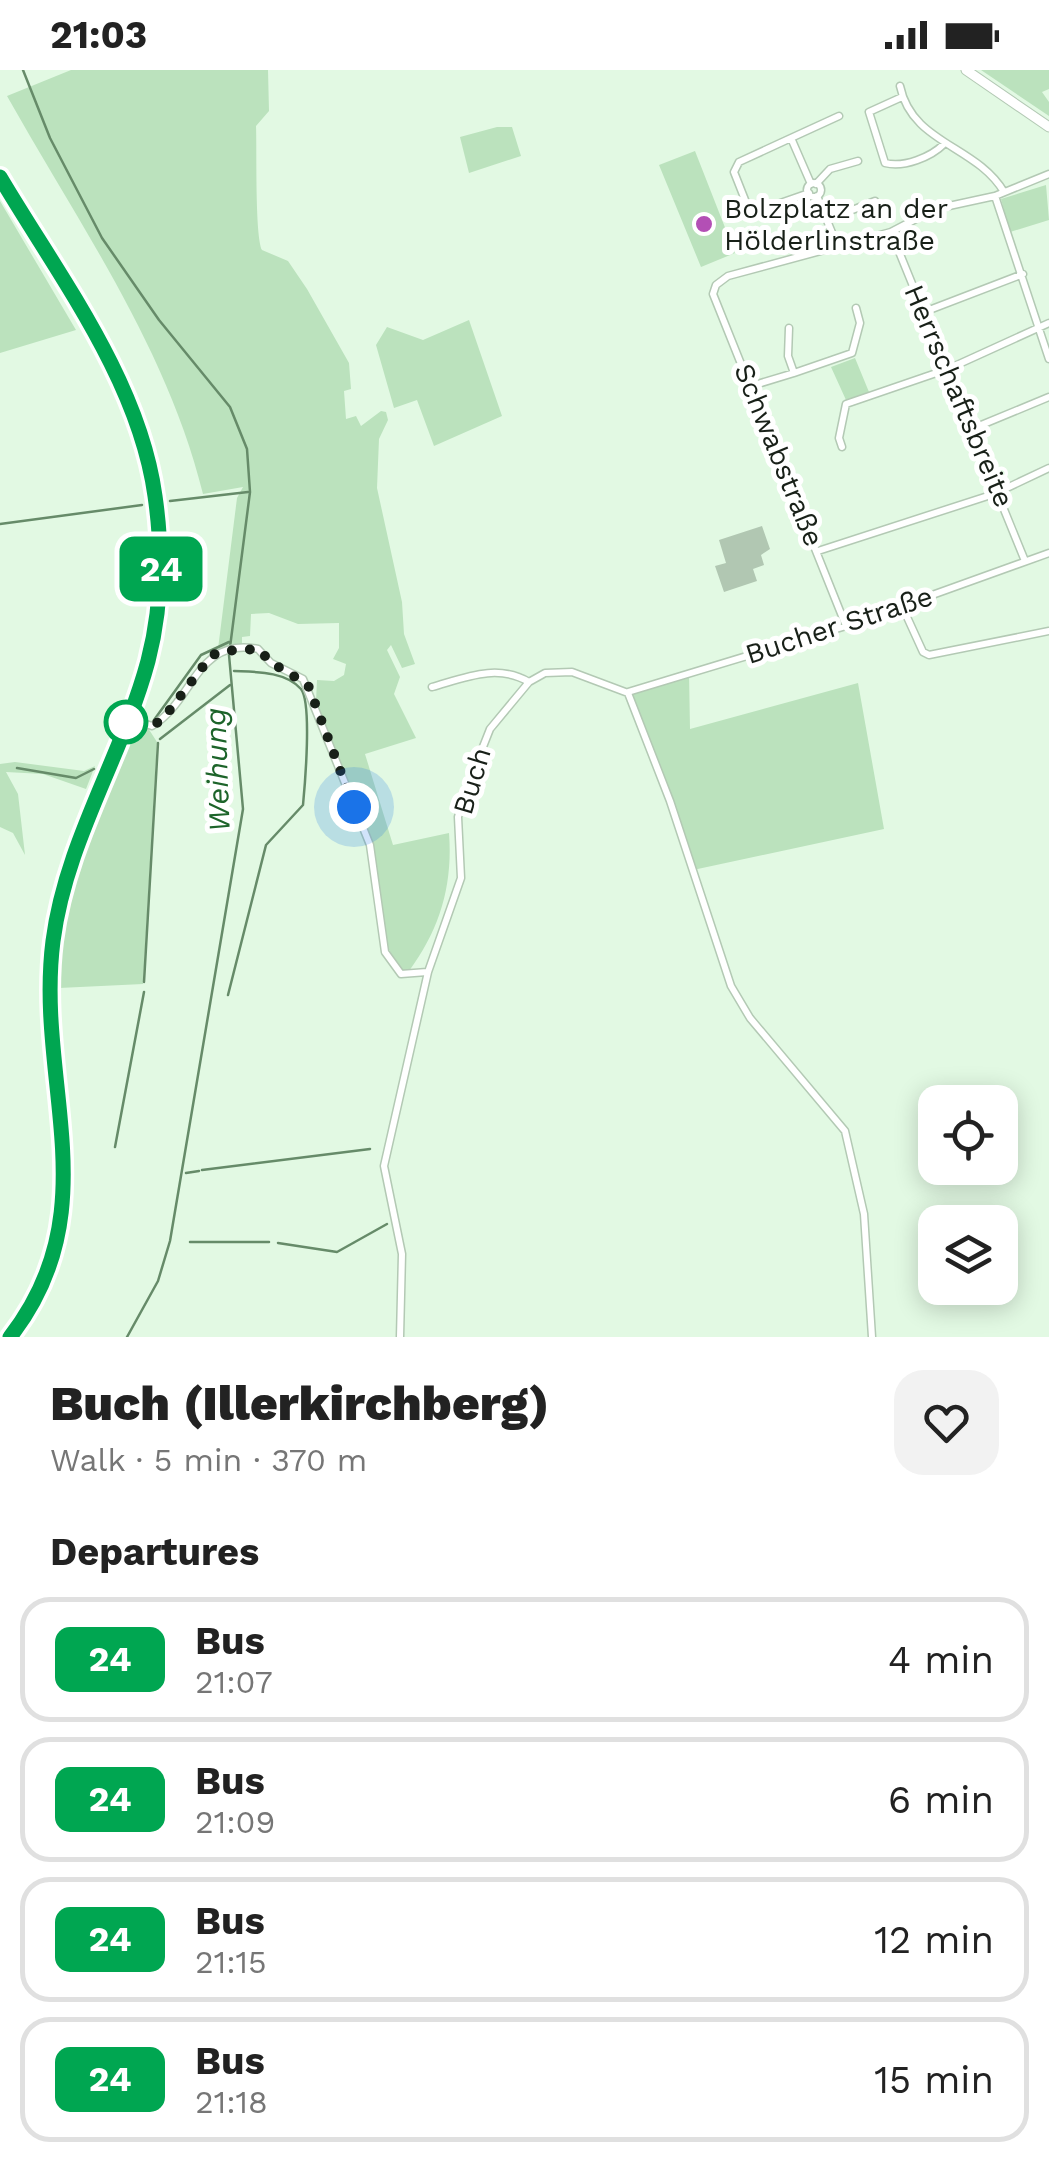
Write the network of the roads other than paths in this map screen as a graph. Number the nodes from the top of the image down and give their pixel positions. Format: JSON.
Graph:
{"nodes":[{"id":1,"x":966,"y":70,"type":"edge"},
{"id":2,"x":900,"y":86,"type":"dead end"},
{"id":3,"x":902,"y":97,"type":"junction"},
{"id":4,"x":839,"y":116,"type":"dead end"},
{"id":5,"x":1049,"y":126,"type":"edge"},
{"id":6,"x":791,"y":138,"type":"junction"},
{"id":7,"x":944,"y":144,"type":"junction"},
{"id":8,"x":858,"y":160,"type":"dead end"},
{"id":9,"x":1049,"y":176,"type":"edge"},
{"id":10,"x":0,"y":177,"type":"edge"},
{"id":11,"x":813,"y":189,"type":"junction"},
{"id":12,"x":1004,"y":192,"type":"junction"},
{"id":13,"x":994,"y":196,"type":"junction"},
{"id":14,"x":876,"y":200,"type":"dead end"},
{"id":15,"x":827,"y":220,"type":"junction"},
{"id":16,"x":891,"y":232,"type":"junction"},
{"id":17,"x":837,"y":245,"type":"junction"},
{"id":18,"x":1023,"y":274,"type":"junction"},
{"id":19,"x":856,"y":308,"type":"dead end"},
{"id":20,"x":924,"y":312,"type":"junction"},
{"id":21,"x":1049,"y":323,"type":"edge"},
{"id":22,"x":789,"y":328,"type":"dead end"},
{"id":23,"x":1040,"y":328,"type":"junction"},
{"id":24,"x":1049,"y":359,"type":"edge"},
{"id":25,"x":948,"y":369,"type":"junction"},
{"id":26,"x":794,"y":373,"type":"junction"},
{"id":27,"x":750,"y":386,"type":"junction"},
{"id":28,"x":1049,"y":397,"type":"edge"},
{"id":29,"x":974,"y":428,"type":"junction"},
{"id":30,"x":842,"y":447,"type":"dead end"},
{"id":31,"x":1049,"y":468,"type":"edge"},
{"id":32,"x":999,"y":490,"type":"junction"},
{"id":33,"x":818,"y":551,"type":"junction"},
{"id":34,"x":1049,"y":553,"type":"edge"},
{"id":35,"x":1025,"y":561,"type":"junction"},
{"id":36,"x":902,"y":606,"type":"junction"},
{"id":37,"x":846,"y":626,"type":"junction"},
{"id":38,"x":1049,"y":631,"type":"edge"},
{"id":39,"x":529,"y":682,"type":"junction"},
{"id":40,"x":432,"y":688,"type":"dead end"},
{"id":41,"x":628,"y":692,"type":"junction"},
{"id":42,"x":128,"y":718,"type":"junction"},
{"id":43,"x":428,"y":972,"type":"junction"},
{"id":44,"x":10,"y":1337,"type":"edge"},
{"id":45,"x":400,"y":1337,"type":"edge"},
{"id":46,"x":872,"y":1337,"type":"edge"}],
"edges":[{"from":1,"to":5,"type":"main road"},
{"from":2,"to":3,"type":"street"},
{"from":3,"to":7,"type":"street"},
{"from":3,"to":7,"type":"street"},
{"from":4,"to":6,"type":"street"},
{"from":6,"to":11,"type":"street"},
{"from":6,"to":11,"type":"street"},
{"from":7,"to":12,"type":"street"},
{"from":8,"to":11,"type":"street"},
{"from":9,"to":12,"type":"street"},
{"from":10,"to":42,"type":"street"},
{"from":11,"to":15,"type":"street"},
{"from":12,"to":13,"type":"street"},
{"from":13,"to":16,"type":"street"},
{"from":13,"to":18,"type":"street"},
{"from":14,"to":15,"type":"street"},
{"from":15,"to":17,"type":"street"},
{"from":16,"to":17,"type":"street"},
{"from":16,"to":20,"type":"street","name":"Herrschaftsbreite"},
{"from":17,"to":27,"type":"street","name":"Schwabstraße"},
{"from":18,"to":20,"type":"street"},
{"from":18,"to":23,"type":"street"},
{"from":19,"to":26,"type":"street"},
{"from":20,"to":25,"type":"street","name":"Herrschaftsbreite"},
{"from":21,"to":23,"type":"street"},
{"from":22,"to":26,"type":"street"},
{"from":23,"to":24,"type":"street"},
{"from":23,"to":25,"type":"street"},
{"from":25,"to":29,"type":"street","name":"Herrschaftsbreite"},
{"from":25,"to":30,"type":"street"},
{"from":26,"to":27,"type":"street"},
{"from":27,"to":33,"type":"street","name":"Schwabstraße"},
{"from":28,"to":29,"type":"street"},
{"from":29,"to":32,"type":"street","name":"Herrschaftsbreite"},
{"from":31,"to":32,"type":"street"},
{"from":32,"to":33,"type":"street"},
{"from":32,"to":35,"type":"street","name":"Herrschaftsbreite"},
{"from":33,"to":37,"type":"street","name":"Schwabstraße"},
{"from":34,"to":35,"type":"street","name":"Bucher Straße"},
{"from":35,"to":36,"type":"street","name":"Bucher Straße"},
{"from":36,"to":37,"type":"street","name":"Bucher Straße"},
{"from":36,"to":38,"type":"street"},
{"from":37,"to":41,"type":"street","name":"Bucher Straße"},
{"from":39,"to":40,"type":"street"},
{"from":39,"to":41,"type":"street"},
{"from":39,"to":43,"type":"street","name":"Buch"},
{"from":41,"to":46,"type":"street"},
{"from":42,"to":43,"type":"street"},
{"from":42,"to":44,"type":"street"},
{"from":43,"to":45,"type":"street","name":"Buch"}]}
